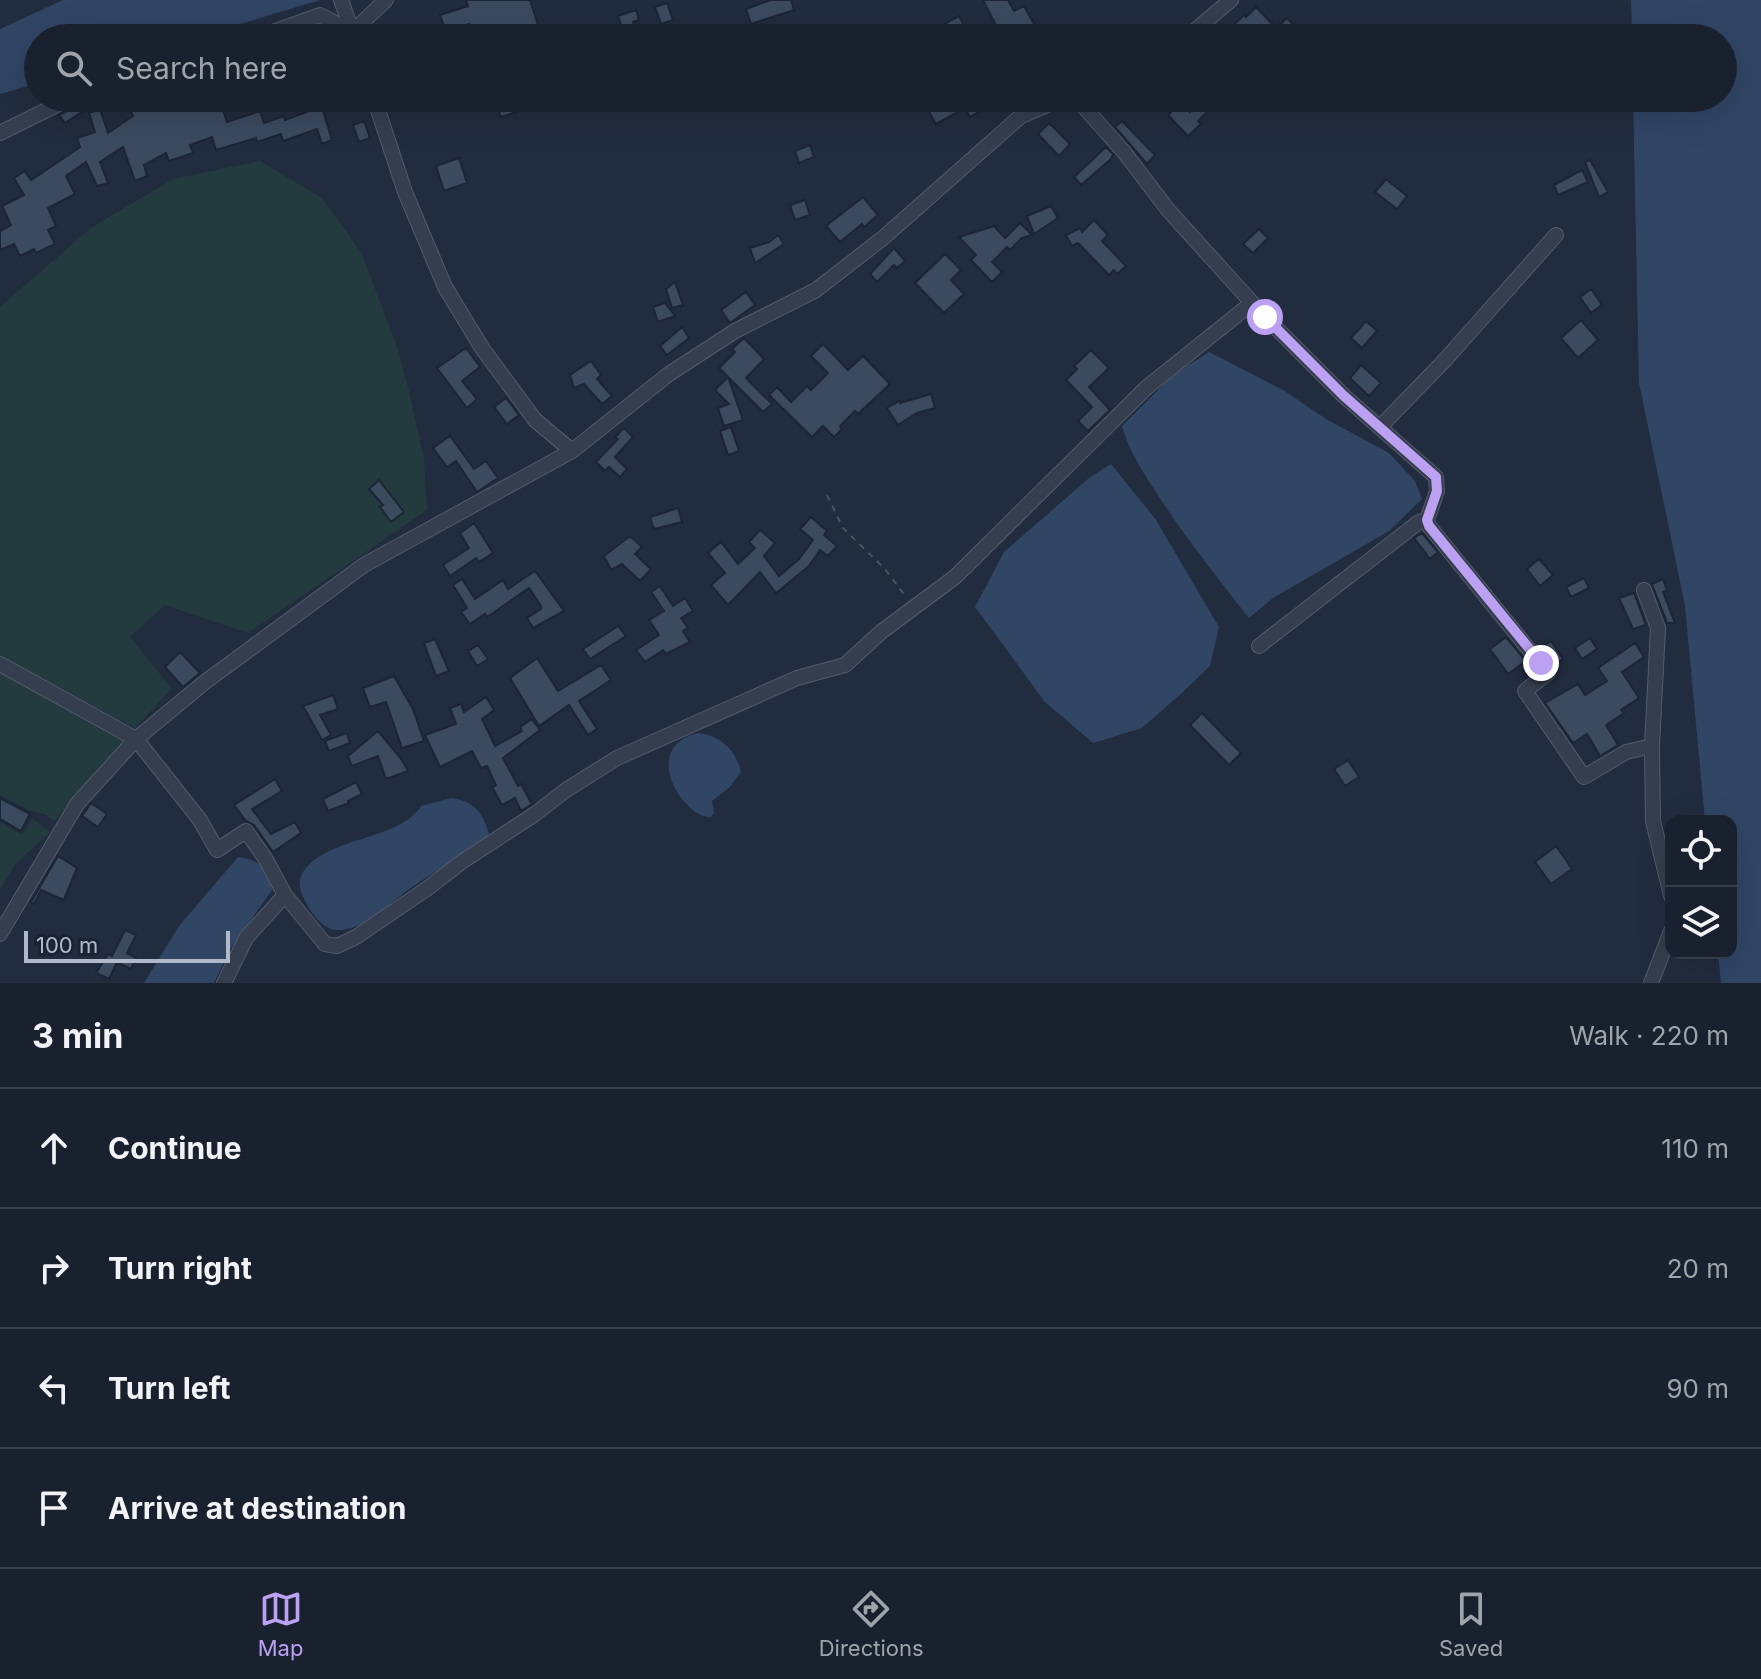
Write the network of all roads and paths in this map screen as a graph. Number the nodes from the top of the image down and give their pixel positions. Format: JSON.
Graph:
{"nodes":[{"id":1,"x":341,"y":0,"type":"edge"},
{"id":2,"x":386,"y":0,"type":"edge"},
{"id":3,"x":1231,"y":0,"type":"edge"},
{"id":4,"x":295,"y":24,"type":"edge"},
{"id":5,"x":335,"y":24,"type":"edge"},
{"id":6,"x":350,"y":24,"type":"edge"},
{"id":7,"x":363,"y":24,"type":"edge"},
{"id":8,"x":1203,"y":24,"type":"edge"},
{"id":9,"x":43,"y":112,"type":"edge"},
{"id":10,"x":379,"y":112,"type":"edge"},
{"id":11,"x":1031,"y":112,"type":"edge"},
{"id":12,"x":1088,"y":112,"type":"edge"},
{"id":13,"x":0,"y":133,"type":"edge"},
{"id":14,"x":1556,"y":235,"type":"dead end"},
{"id":15,"x":1252,"y":303,"type":"junction"},
{"id":16,"x":1380,"y":427,"type":"junction"},
{"id":17,"x":572,"y":451,"type":"junction"},
{"id":18,"x":827,"y":495,"type":"dead end"},
{"id":19,"x":1427,"y":520,"type":"junction"},
{"id":20,"x":1644,"y":590,"type":"dead end"},
{"id":21,"x":914,"y":608,"type":"junction"},
{"id":22,"x":1259,"y":646,"type":"dead end"},
{"id":23,"x":0,"y":664,"type":"edge"},
{"id":24,"x":136,"y":739,"type":"junction"},
{"id":25,"x":1652,"y":746,"type":"junction"},
{"id":26,"x":1669,"y":887,"type":"edge"},
{"id":27,"x":285,"y":895,"type":"junction"},
{"id":28,"x":0,"y":934,"type":"edge"},
{"id":29,"x":1665,"y":947,"type":"edge"},
{"id":30,"x":224,"y":983,"type":"edge"},
{"id":31,"x":1651,"y":983,"type":"edge"}],
"edges":[{"from":1,"to":6,"type":"street"},
{"from":2,"to":7,"type":"street"},
{"from":3,"to":8,"type":"street"},
{"from":4,"to":5,"type":"street"},
{"from":9,"to":13,"type":"street"},
{"from":10,"to":17,"type":"street"},
{"from":11,"to":17,"type":"street"},
{"from":12,"to":15,"type":"street"},
{"from":14,"to":16,"type":"street"},
{"from":15,"to":16,"type":"street"},
{"from":15,"to":21,"type":"street"},
{"from":16,"to":19,"type":"street"},
{"from":17,"to":24,"type":"street"},
{"from":18,"to":21,"type":"path"},
{"from":19,"to":22,"type":"street"},
{"from":19,"to":25,"type":"street"},
{"from":20,"to":25,"type":"street"},
{"from":21,"to":27,"type":"street"},
{"from":23,"to":24,"type":"street"},
{"from":24,"to":27,"type":"street"},
{"from":24,"to":28,"type":"street"},
{"from":25,"to":26,"type":"street"},
{"from":27,"to":30,"type":"street"},
{"from":29,"to":31,"type":"street"}]}
